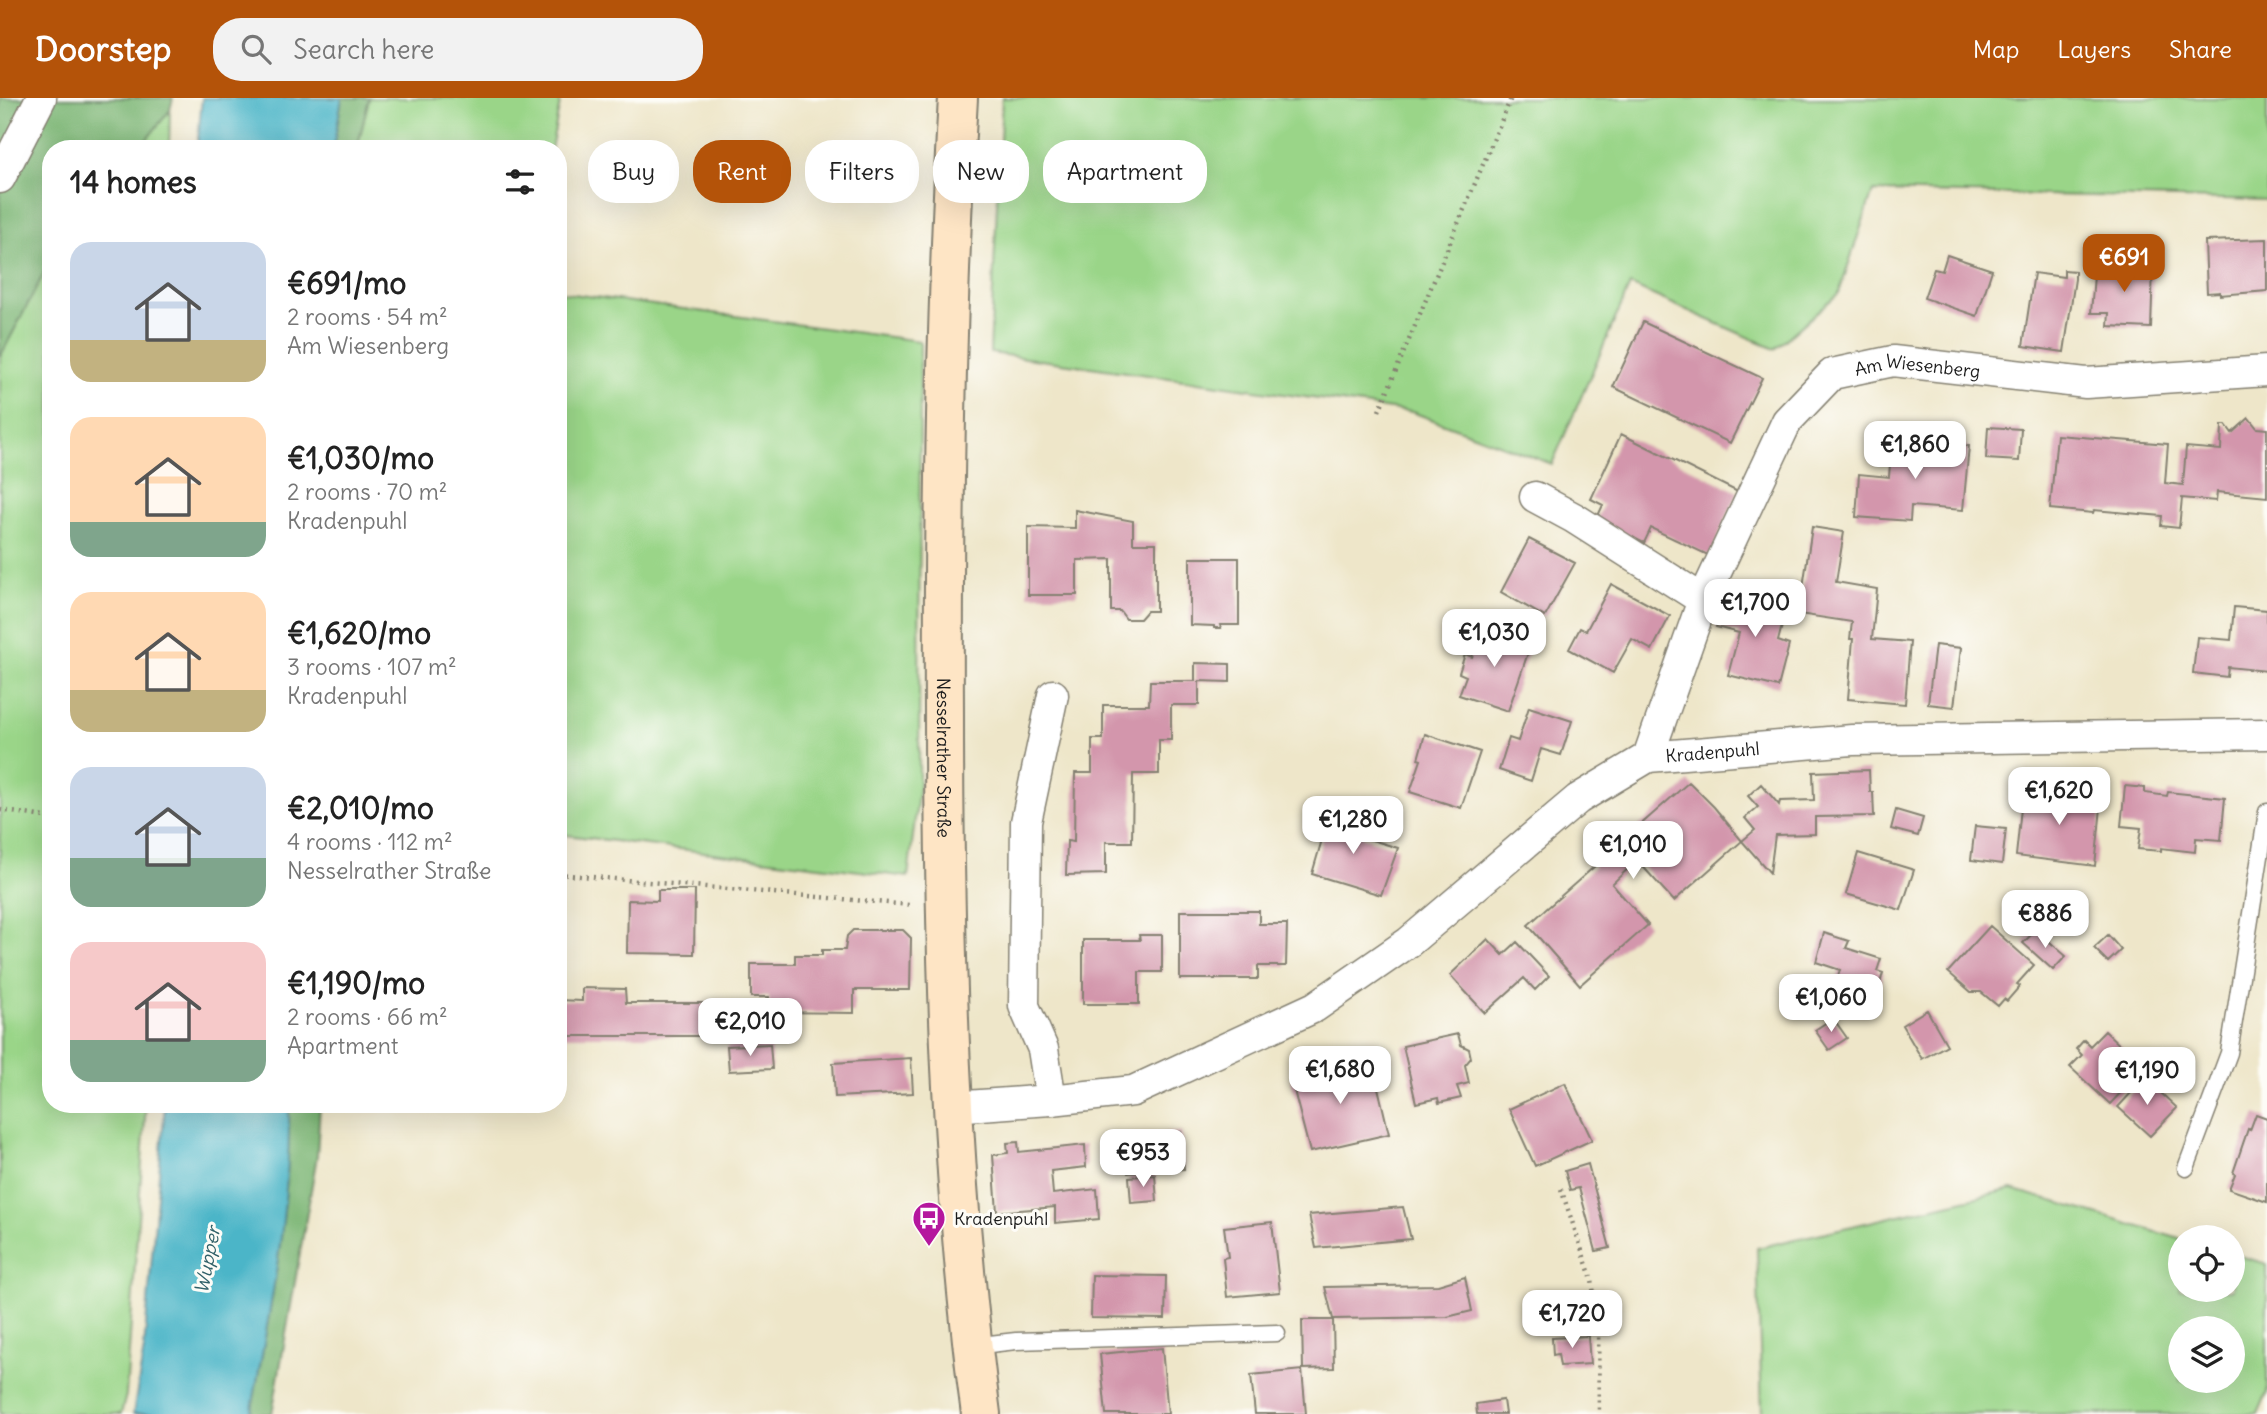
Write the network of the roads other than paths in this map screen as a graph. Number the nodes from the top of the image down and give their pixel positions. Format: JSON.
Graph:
{"nodes":[{"id":1,"x":41,"y":98,"type":"edge"},
{"id":2,"x":958,"y":98,"type":"edge"},
{"id":3,"x":0,"y":178,"type":"edge"},
{"id":4,"x":2267,"y":372,"type":"edge"},
{"id":5,"x":1535,"y":497,"type":"dead end"},
{"id":6,"x":1703,"y":600,"type":"junction"},
{"id":7,"x":1053,"y":695,"type":"dead end"},
{"id":8,"x":2267,"y":734,"type":"edge"},
{"id":9,"x":1648,"y":757,"type":"junction"},
{"id":10,"x":2267,"y":812,"type":"edge"},
{"id":11,"x":1051,"y":1100,"type":"junction"},
{"id":12,"x":952,"y":1107,"type":"junction"},
{"id":13,"x":2186,"y":1168,"type":"dead end"},
{"id":14,"x":1277,"y":1333,"type":"dead end"},
{"id":15,"x":972,"y":1346,"type":"junction"},
{"id":16,"x":981,"y":1414,"type":"edge"}],
"edges":[{"from":1,"to":3,"type":"street"},
{"from":2,"to":12,"type":"main road","name":"Nesselrather Straße"},
{"from":4,"to":6,"type":"street","name":"Am Wiesenberg"},
{"from":5,"to":6,"type":"street"},
{"from":6,"to":9,"type":"street","name":"Am Wiesenberg"},
{"from":7,"to":11,"type":"street"},
{"from":8,"to":9,"type":"street","name":"Kradenpuhl"},
{"from":9,"to":11,"type":"street","name":"Kradenpuhl"},
{"from":10,"to":13,"type":"lane"},
{"from":11,"to":12,"type":"street","name":"Kradenpuhl"},
{"from":12,"to":15,"type":"main road","name":"Nesselrather Straße"},
{"from":14,"to":15,"type":"lane"},
{"from":15,"to":16,"type":"main road","name":"Nesselrather Straße"}]}
